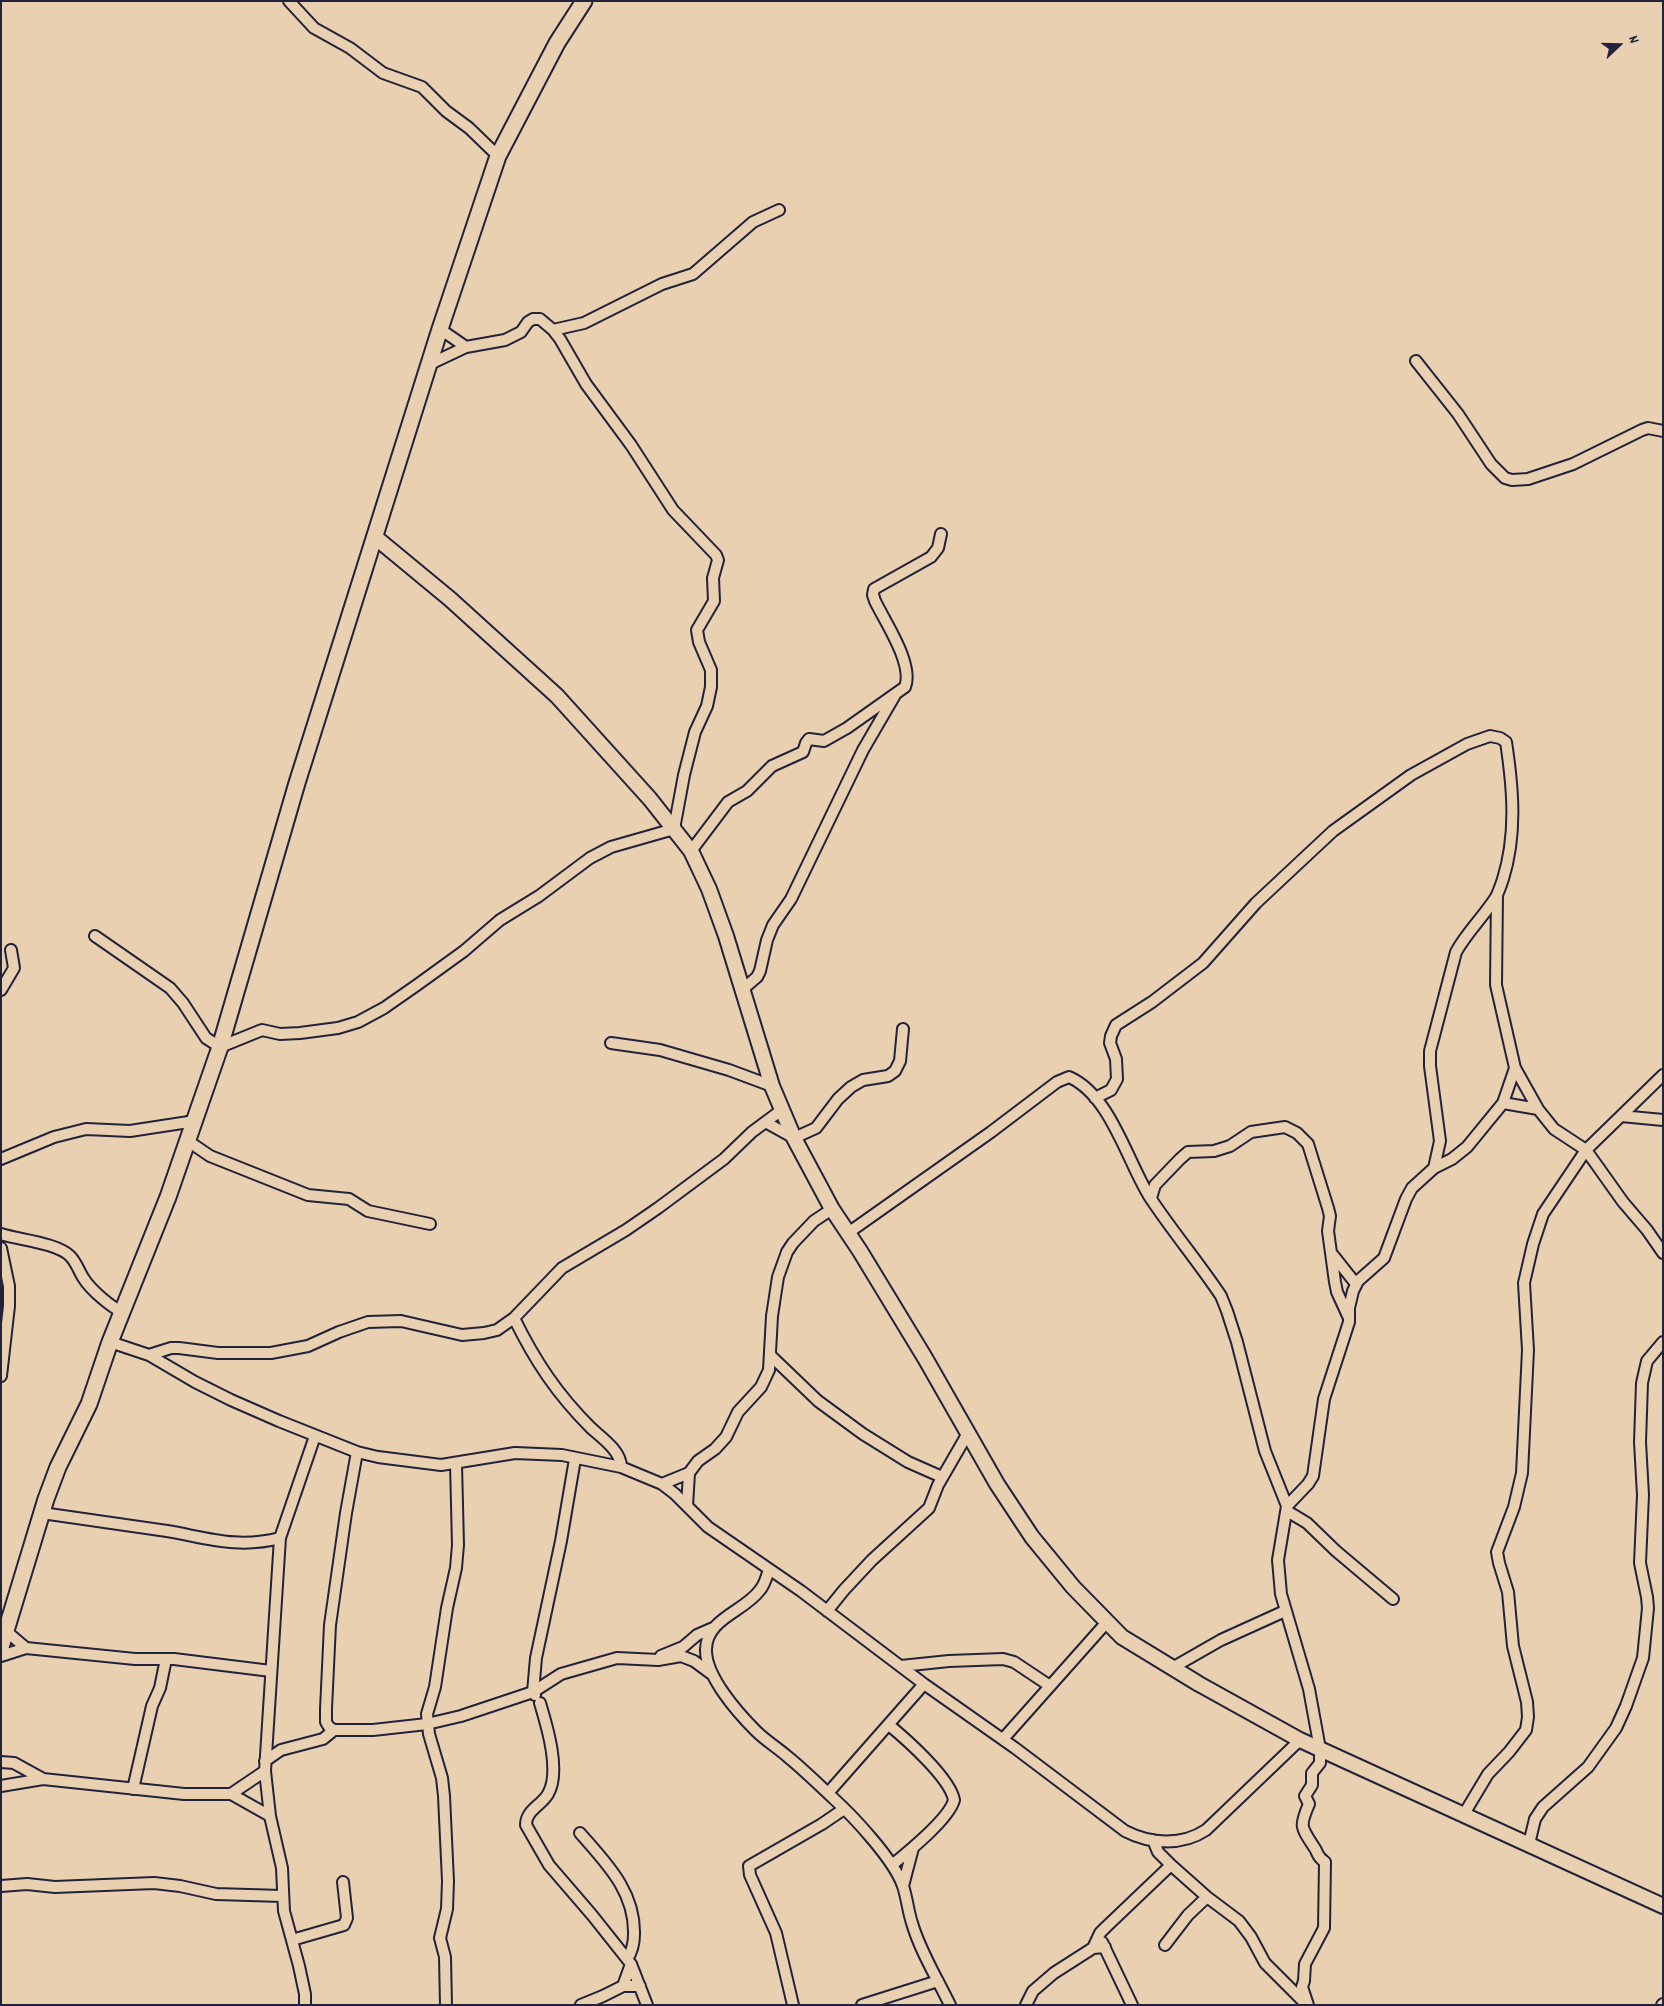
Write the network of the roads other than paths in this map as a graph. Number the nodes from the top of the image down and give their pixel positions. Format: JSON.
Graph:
{"nodes":[{"id":1,"x":289,"y":1,"type":"edge"},
{"id":2,"x":584,"y":1,"type":"edge"},
{"id":3,"x":498,"y":156,"type":"junction"},
{"id":4,"x":779,"y":210,"type":"dead end"},
{"id":5,"x":440,"y":329,"type":"junction"},
{"id":6,"x":553,"y":330,"type":"junction"},
{"id":7,"x":466,"y":347,"type":"junction"},
{"id":8,"x":1416,"y":362,"type":"dead end"},
{"id":9,"x":430,"y":364,"type":"junction"},
{"id":10,"x":1663,"y":431,"type":"edge"},
{"id":11,"x":941,"y":534,"type":"dead end"},
{"id":12,"x":375,"y":537,"type":"junction"},
{"id":13,"x":896,"y":694,"type":"junction"},
{"id":14,"x":674,"y":829,"type":"junction"},
{"id":15,"x":691,"y":851,"type":"junction"},
{"id":16,"x":1497,"y":895,"type":"junction"},
{"id":17,"x":95,"y":936,"type":"dead end"},
{"id":18,"x":11,"y":950,"type":"dead end"},
{"id":19,"x":743,"y":988,"type":"junction"},
{"id":20,"x":1,"y":990,"type":"edge"},
{"id":21,"x":903,"y":1029,"type":"dead end"},
{"id":22,"x":611,"y":1043,"type":"dead end"},
{"id":23,"x":220,"y":1047,"type":"junction"},
{"id":24,"x":1515,"y":1068,"type":"junction"},
{"id":25,"x":1663,"y":1075,"type":"edge"},
{"id":26,"x":772,"y":1086,"type":"junction"},
{"id":27,"x":1095,"y":1098,"type":"junction"},
{"id":28,"x":1503,"y":1103,"type":"junction"},
{"id":29,"x":783,"y":1109,"type":"junction"},
{"id":30,"x":1538,"y":1109,"type":"junction"},
{"id":31,"x":1621,"y":1116,"type":"junction"},
{"id":32,"x":1663,"y":1120,"type":"edge"},
{"id":33,"x":195,"y":1121,"type":"junction"},
{"id":34,"x":767,"y":1123,"type":"junction"},
{"id":35,"x":794,"y":1138,"type":"junction"},
{"id":36,"x":188,"y":1141,"type":"junction"},
{"id":37,"x":1586,"y":1150,"type":"junction"},
{"id":38,"x":1,"y":1159,"type":"edge"},
{"id":39,"x":1434,"y":1168,"type":"junction"},
{"id":40,"x":1155,"y":1185,"type":"junction"},
{"id":41,"x":1144,"y":1188,"type":"junction"},
{"id":42,"x":1151,"y":1198,"type":"junction"},
{"id":43,"x":832,"y":1209,"type":"junction"},
{"id":44,"x":430,"y":1224,"type":"dead end"},
{"id":45,"x":848,"y":1233,"type":"junction"},
{"id":46,"x":1,"y":1234,"type":"edge"},
{"id":47,"x":1,"y":1248,"type":"edge"},
{"id":48,"x":1331,"y":1252,"type":"junction"},
{"id":49,"x":1663,"y":1254,"type":"edge"},
{"id":50,"x":1356,"y":1284,"type":"junction"},
{"id":51,"x":5,"y":1306,"type":"edge"},
{"id":52,"x":122,"y":1312,"type":"junction"},
{"id":53,"x":514,"y":1318,"type":"junction"},
{"id":54,"x":1349,"y":1320,"type":"junction"},
{"id":55,"x":110,"y":1342,"type":"junction"},
{"id":56,"x":1663,"y":1342,"type":"edge"},
{"id":57,"x":149,"y":1355,"type":"junction"},
{"id":58,"x":770,"y":1355,"type":"junction"},
{"id":59,"x":2,"y":1360,"type":"edge"},
{"id":60,"x":1,"y":1376,"type":"edge"},
{"id":61,"x":968,"y":1433,"type":"junction"},
{"id":62,"x":315,"y":1436,"type":"junction"},
{"id":63,"x":357,"y":1452,"type":"junction"},
{"id":64,"x":575,"y":1458,"type":"junction"},
{"id":65,"x":456,"y":1464,"type":"junction"},
{"id":66,"x":621,"y":1467,"type":"junction"},
{"id":67,"x":688,"y":1474,"type":"junction"},
{"id":68,"x":942,"y":1477,"type":"junction"},
{"id":69,"x":662,"y":1484,"type":"junction"},
{"id":70,"x":687,"y":1506,"type":"junction"},
{"id":71,"x":1287,"y":1508,"type":"junction"},
{"id":72,"x":42,"y":1513,"type":"junction"},
{"id":73,"x":280,"y":1538,"type":"junction"},
{"id":74,"x":769,"y":1569,"type":"junction"},
{"id":75,"x":1394,"y":1599,"type":"dead end"},
{"id":76,"x":827,"y":1611,"type":"junction"},
{"id":77,"x":1285,"y":1611,"type":"junction"},
{"id":78,"x":1107,"y":1622,"type":"junction"},
{"id":79,"x":713,"y":1628,"type":"junction"},
{"id":80,"x":3,"y":1638,"type":"edge"},
{"id":81,"x":26,"y":1648,"type":"junction"},
{"id":82,"x":1,"y":1656,"type":"edge"},
{"id":83,"x":166,"y":1659,"type":"junction"},
{"id":84,"x":650,"y":1660,"type":"junction"},
{"id":85,"x":901,"y":1666,"type":"junction"},
{"id":86,"x":1172,"y":1668,"type":"junction"},
{"id":87,"x":271,"y":1671,"type":"junction"},
{"id":88,"x":713,"y":1675,"type":"junction"},
{"id":89,"x":547,"y":1684,"type":"junction"},
{"id":90,"x":924,"y":1684,"type":"junction"},
{"id":91,"x":1050,"y":1686,"type":"junction"},
{"id":92,"x":533,"y":1692,"type":"junction"},
{"id":93,"x":540,"y":1703,"type":"junction"},
{"id":94,"x":427,"y":1724,"type":"junction"},
{"id":95,"x":889,"y":1725,"type":"junction"},
{"id":96,"x":334,"y":1730,"type":"junction"},
{"id":97,"x":1004,"y":1739,"type":"junction"},
{"id":98,"x":1300,"y":1740,"type":"junction"},
{"id":99,"x":1320,"y":1749,"type":"junction"},
{"id":100,"x":1,"y":1762,"type":"edge"},
{"id":101,"x":265,"y":1766,"type":"junction"},
{"id":102,"x":43,"y":1779,"type":"junction"},
{"id":103,"x":1,"y":1786,"type":"edge"},
{"id":104,"x":133,"y":1789,"type":"junction"},
{"id":105,"x":828,"y":1793,"type":"junction"},
{"id":106,"x":231,"y":1794,"type":"junction"},
{"id":107,"x":844,"y":1809,"type":"junction"},
{"id":108,"x":1464,"y":1814,"type":"junction"},
{"id":109,"x":270,"y":1816,"type":"junction"},
{"id":110,"x":580,"y":1833,"type":"dead end"},
{"id":111,"x":1153,"y":1840,"type":"junction"},
{"id":112,"x":1529,"y":1844,"type":"junction"},
{"id":113,"x":913,"y":1848,"type":"junction"},
{"id":114,"x":892,"y":1865,"type":"junction"},
{"id":115,"x":1170,"y":1865,"type":"junction"},
{"id":116,"x":343,"y":1882,"type":"dead end"},
{"id":117,"x":1,"y":1886,"type":"edge"},
{"id":118,"x":903,"y":1886,"type":"junction"},
{"id":119,"x":282,"y":1896,"type":"junction"},
{"id":120,"x":1207,"y":1897,"type":"junction"},
{"id":121,"x":1663,"y":1906,"type":"edge"},
{"id":122,"x":1100,"y":1933,"type":"junction"},
{"id":123,"x":292,"y":1940,"type":"junction"},
{"id":124,"x":1164,"y":1945,"type":"dead end"},
{"id":125,"x":1105,"y":1947,"type":"junction"},
{"id":126,"x":1093,"y":1948,"type":"junction"},
{"id":127,"x":629,"y":1962,"type":"junction"},
{"id":128,"x":938,"y":1981,"type":"junction"},
{"id":129,"x":623,"y":1986,"type":"junction"},
{"id":130,"x":640,"y":1986,"type":"junction"},
{"id":131,"x":304,"y":2005,"type":"edge"},
{"id":132,"x":446,"y":2005,"type":"edge"},
{"id":133,"x":580,"y":2005,"type":"edge"},
{"id":134,"x":647,"y":2005,"type":"edge"},
{"id":135,"x":793,"y":2005,"type":"edge"},
{"id":136,"x":862,"y":2005,"type":"edge"},
{"id":137,"x":950,"y":2005,"type":"edge"},
{"id":138,"x":1026,"y":2005,"type":"edge"},
{"id":139,"x":1132,"y":2005,"type":"edge"},
{"id":140,"x":1308,"y":2005,"type":"edge"}],
"edges":[{"from":1,"to":3,"type":"street"},
{"from":2,"to":3,"type":"main road"},
{"from":3,"to":5,"type":"main road"},
{"from":4,"to":6,"type":"street"},
{"from":5,"to":7,"type":"street"},
{"from":5,"to":9,"type":"main road"},
{"from":6,"to":7,"type":"street"},
{"from":6,"to":14,"type":"street"},
{"from":7,"to":9,"type":"street"},
{"from":8,"to":10,"type":"street"},
{"from":9,"to":12,"type":"main road"},
{"from":11,"to":13,"type":"street"},
{"from":12,"to":14,"type":"street"},
{"from":12,"to":23,"type":"main road"},
{"from":13,"to":15,"type":"street"},
{"from":13,"to":19,"type":"street"},
{"from":14,"to":15,"type":"street"},
{"from":14,"to":23,"type":"street"},
{"from":15,"to":19,"type":"street"},
{"from":16,"to":24,"type":"street"},
{"from":16,"to":27,"type":"street"},
{"from":16,"to":39,"type":"street"},
{"from":17,"to":23,"type":"street"},
{"from":18,"to":20,"type":"street"},
{"from":19,"to":26,"type":"street"},
{"from":21,"to":35,"type":"street"},
{"from":22,"to":26,"type":"street"},
{"from":23,"to":33,"type":"main road"},
{"from":24,"to":28,"type":"street"},
{"from":24,"to":30,"type":"street"},
{"from":25,"to":31,"type":"street"},
{"from":26,"to":29,"type":"street"},
{"from":27,"to":41,"type":"street"},
{"from":27,"to":45,"type":"street"},
{"from":28,"to":30,"type":"street"},
{"from":28,"to":39,"type":"street"},
{"from":29,"to":34,"type":"street"},
{"from":29,"to":35,"type":"street"},
{"from":30,"to":37,"type":"street"},
{"from":31,"to":32,"type":"street"},
{"from":31,"to":37,"type":"street"},
{"from":33,"to":36,"type":"main road"},
{"from":33,"to":38,"type":"street"},
{"from":34,"to":35,"type":"street"},
{"from":34,"to":53,"type":"street"},
{"from":35,"to":43,"type":"street"},
{"from":36,"to":44,"type":"street"},
{"from":36,"to":52,"type":"main road"},
{"from":37,"to":49,"type":"street"},
{"from":37,"to":108,"type":"street"},
{"from":39,"to":50,"type":"street"},
{"from":40,"to":41,"type":"street"},
{"from":40,"to":42,"type":"street"},
{"from":40,"to":48,"type":"street"},
{"from":41,"to":42,"type":"street"},
{"from":42,"to":71,"type":"street"},
{"from":43,"to":45,"type":"street"},
{"from":43,"to":58,"type":"street"},
{"from":45,"to":61,"type":"street"},
{"from":46,"to":52,"type":"street"},
{"from":47,"to":51,"type":"street"},
{"from":48,"to":50,"type":"street"},
{"from":48,"to":54,"type":"street"},
{"from":50,"to":54,"type":"street"},
{"from":51,"to":59,"type":"street"},
{"from":52,"to":55,"type":"main road"},
{"from":53,"to":57,"type":"street"},
{"from":53,"to":66,"type":"street"},
{"from":54,"to":71,"type":"street"},
{"from":55,"to":57,"type":"street"},
{"from":55,"to":72,"type":"main road"},
{"from":56,"to":112,"type":"street"},
{"from":57,"to":62,"type":"street"},
{"from":58,"to":67,"type":"street"},
{"from":58,"to":68,"type":"street"},
{"from":59,"to":60,"type":"street"},
{"from":61,"to":68,"type":"street"},
{"from":61,"to":78,"type":"street"},
{"from":62,"to":63,"type":"street"},
{"from":62,"to":73,"type":"street"},
{"from":63,"to":65,"type":"street"},
{"from":63,"to":96,"type":"street"},
{"from":64,"to":65,"type":"street"},
{"from":64,"to":66,"type":"street"},
{"from":64,"to":92,"type":"street"},
{"from":65,"to":94,"type":"street"},
{"from":66,"to":69,"type":"street"},
{"from":67,"to":69,"type":"street"},
{"from":67,"to":70,"type":"street"},
{"from":68,"to":76,"type":"street"},
{"from":69,"to":70,"type":"street"},
{"from":70,"to":74,"type":"street"},
{"from":71,"to":75,"type":"street"},
{"from":71,"to":77,"type":"street"},
{"from":72,"to":73,"type":"street"},
{"from":72,"to":80,"type":"main road"},
{"from":73,"to":87,"type":"street"},
{"from":74,"to":76,"type":"street"},
{"from":74,"to":79,"type":"street"},
{"from":76,"to":85,"type":"street"},
{"from":77,"to":86,"type":"street"},
{"from":77,"to":99,"type":"street"},
{"from":78,"to":86,"type":"street"},
{"from":78,"to":91,"type":"street"},
{"from":79,"to":84,"type":"street"},
{"from":79,"to":88,"type":"street"},
{"from":80,"to":81,"type":"street"},
{"from":81,"to":82,"type":"street"},
{"from":81,"to":83,"type":"street"},
{"from":83,"to":87,"type":"street"},
{"from":83,"to":104,"type":"street"},
{"from":84,"to":88,"type":"street"},
{"from":84,"to":89,"type":"street"},
{"from":85,"to":90,"type":"street"},
{"from":85,"to":91,"type":"street"},
{"from":86,"to":98,"type":"street"},
{"from":87,"to":101,"type":"street"},
{"from":88,"to":105,"type":"street"},
{"from":89,"to":92,"type":"street"},
{"from":89,"to":93,"type":"street"},
{"from":90,"to":95,"type":"street"},
{"from":90,"to":97,"type":"street"},
{"from":91,"to":97,"type":"street"},
{"from":92,"to":93,"type":"street"},
{"from":92,"to":94,"type":"street"},
{"from":93,"to":127,"type":"street"},
{"from":94,"to":96,"type":"street"},
{"from":94,"to":132,"type":"street"},
{"from":95,"to":105,"type":"street"},
{"from":95,"to":113,"type":"street"},
{"from":96,"to":101,"type":"street"},
{"from":97,"to":111,"type":"street"},
{"from":98,"to":99,"type":"street"},
{"from":98,"to":111,"type":"street"},
{"from":99,"to":108,"type":"street"},
{"from":99,"to":140,"type":"street"},
{"from":100,"to":102,"type":"street"},
{"from":101,"to":106,"type":"street"},
{"from":101,"to":109,"type":"street"},
{"from":102,"to":103,"type":"street"},
{"from":102,"to":104,"type":"street"},
{"from":104,"to":106,"type":"street"},
{"from":105,"to":107,"type":"street"},
{"from":106,"to":109,"type":"street"},
{"from":107,"to":114,"type":"street"},
{"from":107,"to":135,"type":"street"},
{"from":108,"to":112,"type":"street"},
{"from":109,"to":119,"type":"street"},
{"from":110,"to":127,"type":"street"},
{"from":111,"to":115,"type":"street"},
{"from":112,"to":121,"type":"street"},
{"from":113,"to":114,"type":"street"},
{"from":113,"to":118,"type":"street"},
{"from":114,"to":118,"type":"street"},
{"from":115,"to":120,"type":"street"},
{"from":115,"to":122,"type":"street"},
{"from":116,"to":123,"type":"street"},
{"from":117,"to":119,"type":"street"},
{"from":118,"to":128,"type":"street"},
{"from":119,"to":123,"type":"street"},
{"from":120,"to":124,"type":"street"},
{"from":120,"to":140,"type":"street"},
{"from":122,"to":125,"type":"street"},
{"from":122,"to":126,"type":"street"},
{"from":123,"to":131,"type":"street"},
{"from":125,"to":126,"type":"street"},
{"from":125,"to":139,"type":"street"},
{"from":126,"to":138,"type":"street"},
{"from":127,"to":129,"type":"street"},
{"from":127,"to":130,"type":"street"},
{"from":128,"to":136,"type":"street"},
{"from":128,"to":137,"type":"street"},
{"from":129,"to":130,"type":"street"},
{"from":129,"to":133,"type":"street"},
{"from":130,"to":134,"type":"street"}]}
